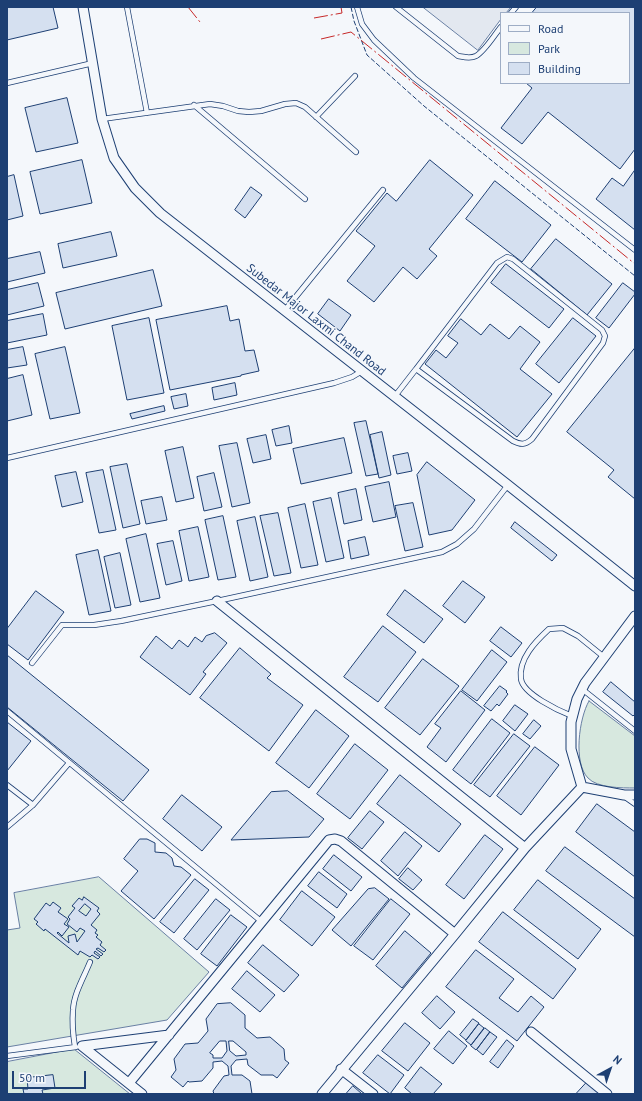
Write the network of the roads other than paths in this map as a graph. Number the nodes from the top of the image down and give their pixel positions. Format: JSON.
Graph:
{"nodes":[{"id":1,"x":83,"y":7,"type":"edge"},
{"id":2,"x":127,"y":7,"type":"edge"},
{"id":3,"x":357,"y":7,"type":"edge"},
{"id":4,"x":396,"y":7,"type":"edge"},
{"id":5,"x":500,"y":27,"type":"edge"},
{"id":6,"x":93,"y":63,"type":"junction"},
{"id":7,"x":354,"y":76,"type":"dead end"},
{"id":8,"x":7,"y":83,"type":"edge"},
{"id":9,"x":194,"y":105,"type":"junction"},
{"id":10,"x":147,"y":113,"type":"junction"},
{"id":11,"x":316,"y":118,"type":"junction"},
{"id":12,"x":102,"y":119,"type":"junction"},
{"id":13,"x":356,"y":152,"type":"dead end"},
{"id":14,"x":382,"y":190,"type":"dead end"},
{"id":15,"x":305,"y":199,"type":"dead end"},
{"id":16,"x":635,"y":250,"type":"edge"},
{"id":17,"x":285,"y":310,"type":"junction"},
{"id":18,"x":416,"y":369,"type":"junction"},
{"id":19,"x":362,"y":371,"type":"junction"},
{"id":20,"x":395,"y":396,"type":"junction"},
{"id":21,"x":7,"y":458,"type":"edge"},
{"id":22,"x":508,"y":484,"type":"junction"},
{"id":23,"x":635,"y":586,"type":"edge"},
{"id":24,"x":217,"y":601,"type":"junction"},
{"id":25,"x":635,"y":616,"type":"edge"},
{"id":26,"x":604,"y":657,"type":"junction"},
{"id":27,"x":32,"y":663,"type":"dead end"},
{"id":28,"x":582,"y":689,"type":"junction"},
{"id":29,"x":7,"y":712,"type":"edge"},
{"id":30,"x":572,"y":716,"type":"junction"},
{"id":31,"x":635,"y":731,"type":"edge"},
{"id":32,"x":69,"y":763,"type":"junction"},
{"id":33,"x":7,"y":785,"type":"edge"},
{"id":34,"x":582,"y":787,"type":"junction"},
{"id":35,"x":635,"y":795,"type":"edge"},
{"id":36,"x":624,"y":796,"type":"junction"},
{"id":37,"x":635,"y":804,"type":"edge"},
{"id":38,"x":33,"y":806,"type":"junction"},
{"id":39,"x":7,"y":827,"type":"edge"},
{"id":40,"x":525,"y":848,"type":"junction"},
{"id":41,"x":262,"y":922,"type":"junction"},
{"id":42,"x":455,"y":934,"type":"junction"},
{"id":43,"x":90,"y":962,"type":"dead end"},
{"id":44,"x":531,"y":1032,"type":"dead end"},
{"id":45,"x":169,"y":1035,"type":"junction"},
{"id":46,"x":78,"y":1047,"type":"junction"},
{"id":47,"x":7,"y":1056,"type":"edge"},
{"id":48,"x":341,"y":1069,"type":"junction"},
{"id":49,"x":129,"y":1083,"type":"junction"},
{"id":50,"x":142,"y":1094,"type":"edge"},
{"id":51,"x":322,"y":1094,"type":"edge"},
{"id":52,"x":373,"y":1094,"type":"edge"},
{"id":53,"x":607,"y":1094,"type":"edge"}],
"edges":[{"from":1,"to":6,"type":"street","name":"Subedar Major Laxmi Chand Road"},
{"from":2,"to":10,"type":"lane"},
{"from":3,"to":16,"type":"lane"},
{"from":4,"to":5,"type":"lane"},
{"from":6,"to":8,"type":"lane"},
{"from":6,"to":12,"type":"street","name":"Subedar Major Laxmi Chand Road"},
{"from":7,"to":11,"type":"lane"},
{"from":9,"to":10,"type":"lane"},
{"from":9,"to":11,"type":"lane"},
{"from":9,"to":15,"type":"lane"},
{"from":10,"to":12,"type":"lane"},
{"from":11,"to":13,"type":"lane"},
{"from":12,"to":17,"type":"street","name":"Subedar Major Laxmi Chand Road"},
{"from":14,"to":17,"type":"lane"},
{"from":17,"to":19,"type":"street","name":"Subedar Major Laxmi Chand Road"},
{"from":18,"to":18,"type":"lane"},
{"from":18,"to":20,"type":"lane"},
{"from":19,"to":20,"type":"street","name":"Subedar Major Laxmi Chand Road"},
{"from":19,"to":21,"type":"lane"},
{"from":20,"to":22,"type":"street","name":"Subedar Major Laxmi Chand Road"},
{"from":22,"to":23,"type":"street","name":"Subedar Major Laxmi Chand Road"},
{"from":22,"to":24,"type":"lane"},
{"from":24,"to":27,"type":"lane"},
{"from":24,"to":40,"type":"street"},
{"from":25,"to":26,"type":"street"},
{"from":26,"to":28,"type":"street"},
{"from":26,"to":30,"type":"lane"},
{"from":28,"to":30,"type":"street"},
{"from":28,"to":31,"type":"lane"},
{"from":29,"to":32,"type":"lane"},
{"from":30,"to":34,"type":"street"},
{"from":32,"to":38,"type":"lane"},
{"from":32,"to":41,"type":"lane"},
{"from":33,"to":38,"type":"lane"},
{"from":34,"to":36,"type":"street"},
{"from":34,"to":40,"type":"street"},
{"from":35,"to":36,"type":"street"},
{"from":36,"to":37,"type":"lane"},
{"from":38,"to":39,"type":"lane"},
{"from":40,"to":42,"type":"street"},
{"from":41,"to":42,"type":"street"},
{"from":41,"to":45,"type":"street"},
{"from":42,"to":48,"type":"street"},
{"from":43,"to":46,"type":"lane"},
{"from":44,"to":53,"type":"street"},
{"from":45,"to":46,"type":"street"},
{"from":45,"to":49,"type":"street"},
{"from":46,"to":47,"type":"lane"},
{"from":46,"to":49,"type":"street"},
{"from":48,"to":51,"type":"street"},
{"from":48,"to":52,"type":"street"},
{"from":49,"to":50,"type":"street"}]}
